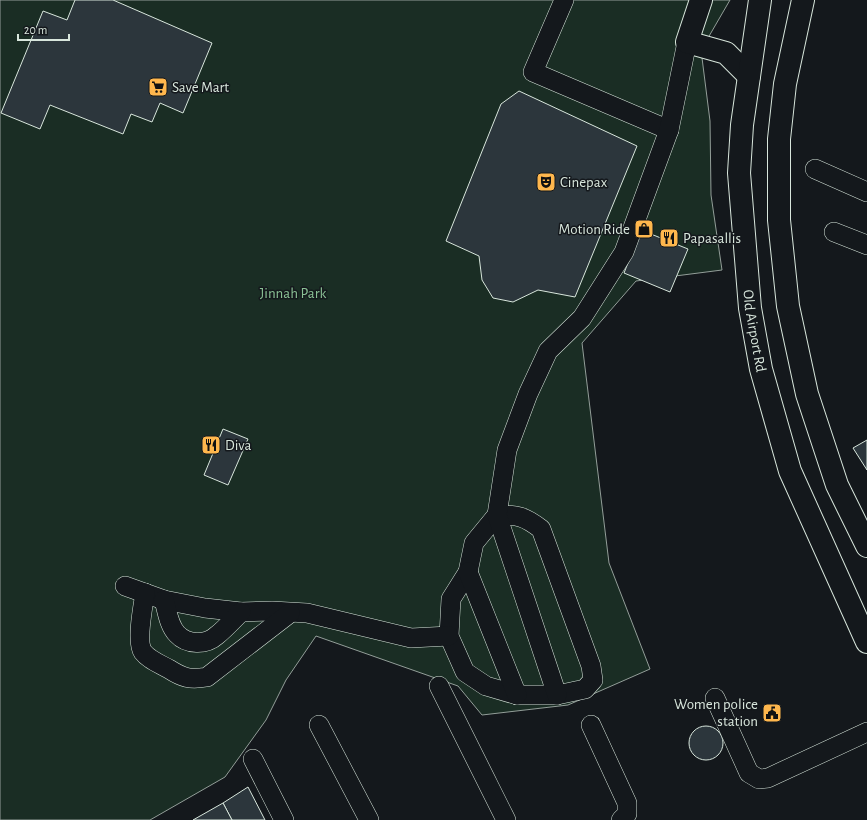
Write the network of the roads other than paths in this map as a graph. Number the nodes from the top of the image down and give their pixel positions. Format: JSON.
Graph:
{"nodes":[{"id":1,"x":564,"y":0,"type":"edge"},
{"id":2,"x":701,"y":0,"type":"edge"},
{"id":3,"x":760,"y":0,"type":"edge"},
{"id":4,"x":797,"y":0,"type":"edge"},
{"id":5,"x":803,"y":0,"type":"edge"},
{"id":6,"x":688,"y":42,"type":"junction"},
{"id":7,"x":749,"y":76,"type":"junction"},
{"id":8,"x":786,"y":84,"type":"junction"},
{"id":9,"x":669,"y":130,"type":"junction"},
{"id":10,"x":815,"y":169,"type":"dead end"},
{"id":11,"x":867,"y":192,"type":"edge"},
{"id":12,"x":834,"y":232,"type":"dead end"},
{"id":13,"x":867,"y":245,"type":"edge"},
{"id":14,"x":497,"y":515,"type":"junction"},
{"id":15,"x":867,"y":546,"type":"edge"},
{"id":16,"x":468,"y":572,"type":"junction"},
{"id":17,"x":125,"y":586,"type":"dead end"},
{"id":18,"x":145,"y":593,"type":"junction"},
{"id":19,"x":164,"y":600,"type":"junction"},
{"id":20,"x":241,"y":612,"type":"junction"},
{"id":21,"x":290,"y":613,"type":"junction"},
{"id":22,"x":449,"y":636,"type":"junction"},
{"id":23,"x":867,"y":642,"type":"edge"},
{"id":24,"x":439,"y":686,"type":"dead end"},
{"id":25,"x":517,"y":695,"type":"junction"},
{"id":26,"x":557,"y":695,"type":"junction"},
{"id":27,"x":715,"y":698,"type":"dead end"},
{"id":28,"x":591,"y":724,"type":"dead end"},
{"id":29,"x":319,"y":725,"type":"dead end"},
{"id":30,"x":867,"y":732,"type":"edge"},
{"id":31,"x":253,"y":759,"type":"dead end"},
{"id":32,"x":284,"y":820,"type":"edge"},
{"id":33,"x":369,"y":820,"type":"edge"},
{"id":34,"x":506,"y":820,"type":"edge"},
{"id":35,"x":620,"y":820,"type":"edge"}],
"edges":[{"from":1,"to":9,"type":"street"},
{"from":2,"to":6,"type":"main road"},
{"from":3,"to":7,"type":"main road","name":"Old Airport Rd"},
{"from":4,"to":8,"type":"main road"},
{"from":5,"to":8,"type":"main road"},
{"from":6,"to":7,"type":"main road"},
{"from":6,"to":9,"type":"street"},
{"from":7,"to":23,"type":"main road","name":"Old Airport Rd"},
{"from":8,"to":15,"type":"main road"},
{"from":9,"to":14,"type":"street"},
{"from":10,"to":11,"type":"street"},
{"from":12,"to":13,"type":"street"},
{"from":14,"to":16,"type":"street"},
{"from":14,"to":26,"type":"street"},
{"from":14,"to":26,"type":"street"},
{"from":16,"to":22,"type":"street"},
{"from":16,"to":25,"type":"street"},
{"from":17,"to":18,"type":"street"},
{"from":18,"to":19,"type":"street"},
{"from":18,"to":21,"type":"street"},
{"from":19,"to":20,"type":"street"},
{"from":19,"to":20,"type":"street"},
{"from":20,"to":21,"type":"street"},
{"from":21,"to":22,"type":"street"},
{"from":22,"to":25,"type":"street"},
{"from":24,"to":34,"type":"street"},
{"from":25,"to":26,"type":"street"},
{"from":27,"to":30,"type":"street"},
{"from":28,"to":35,"type":"street"},
{"from":29,"to":33,"type":"street"},
{"from":31,"to":32,"type":"street"}]}
